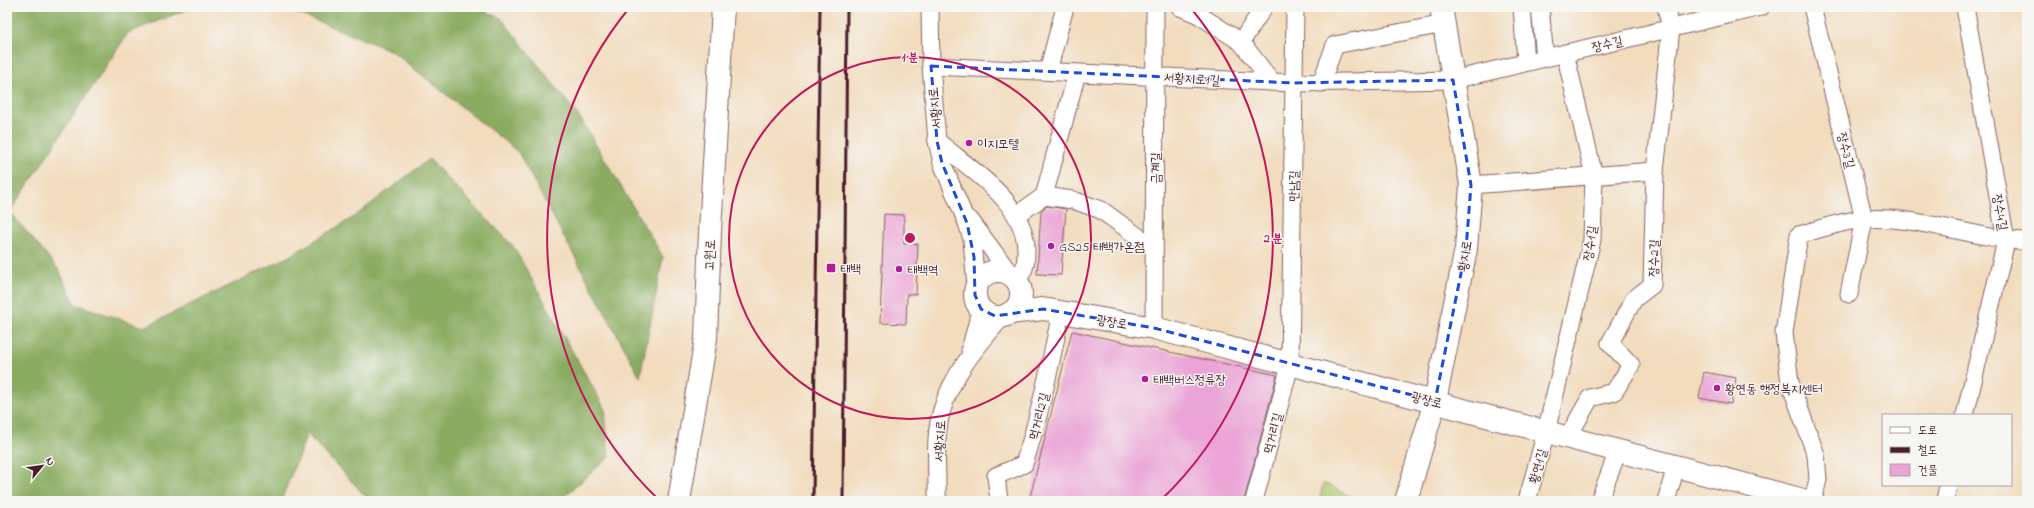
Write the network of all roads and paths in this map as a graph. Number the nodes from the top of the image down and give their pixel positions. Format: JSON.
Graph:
{"nodes":[{"id":1,"x":723,"y":7,"type":"edge"},
{"id":2,"x":930,"y":7,"type":"edge"},
{"id":3,"x":1065,"y":7,"type":"edge"},
{"id":4,"x":1155,"y":7,"type":"edge"},
{"id":5,"x":1180,"y":7,"type":"edge"},
{"id":6,"x":1264,"y":7,"type":"edge"},
{"id":7,"x":1296,"y":7,"type":"edge"},
{"id":8,"x":1522,"y":7,"type":"edge"},
{"id":9,"x":1540,"y":7,"type":"edge"},
{"id":10,"x":1666,"y":7,"type":"edge"},
{"id":11,"x":1761,"y":7,"type":"edge"},
{"id":12,"x":1812,"y":7,"type":"edge"},
{"id":13,"x":1965,"y":7,"type":"edge"},
{"id":14,"x":1443,"y":16,"type":"edge"},
{"id":15,"x":1671,"y":28,"type":"junction"},
{"id":16,"x":1241,"y":42,"type":"junction"},
{"id":17,"x":1564,"y":53,"type":"junction"},
{"id":18,"x":1545,"y":58,"type":"junction"},
{"id":19,"x":1526,"y":62,"type":"junction"},
{"id":20,"x":931,"y":66,"type":"junction"},
{"id":21,"x":1048,"y":72,"type":"junction"},
{"id":22,"x":1077,"y":73,"type":"junction"},
{"id":23,"x":1155,"y":76,"type":"junction"},
{"id":24,"x":1453,"y":80,"type":"junction"},
{"id":25,"x":1272,"y":82,"type":"junction"},
{"id":26,"x":1294,"y":83,"type":"junction"},
{"id":27,"x":1321,"y":83,"type":"junction"},
{"id":28,"x":937,"y":141,"type":"junction"},
{"id":29,"x":1655,"y":171,"type":"junction"},
{"id":30,"x":1594,"y":176,"type":"junction"},
{"id":31,"x":1471,"y":185,"type":"junction"},
{"id":32,"x":1044,"y":196,"type":"junction"},
{"id":33,"x":960,"y":204,"type":"junction"},
{"id":34,"x":1017,"y":215,"type":"junction"},
{"id":35,"x":1864,"y":220,"type":"junction"},
{"id":36,"x":2006,"y":240,"type":"junction"},
{"id":37,"x":2027,"y":241,"type":"edge"},
{"id":38,"x":1154,"y":248,"type":"junction"},
{"id":39,"x":1016,"y":281,"type":"junction"},
{"id":40,"x":976,"y":288,"type":"junction"},
{"id":41,"x":1849,"y":294,"type":"dead end"},
{"id":42,"x":981,"y":309,"type":"junction"},
{"id":43,"x":1052,"y":311,"type":"junction"},
{"id":44,"x":1006,"y":314,"type":"junction"},
{"id":45,"x":1154,"y":328,"type":"junction"},
{"id":46,"x":965,"y":363,"type":"junction"},
{"id":47,"x":1290,"y":365,"type":"junction"},
{"id":48,"x":1435,"y":401,"type":"junction"},
{"id":49,"x":1965,"y":414,"type":"edge"},
{"id":50,"x":1546,"y":432,"type":"junction"},
{"id":51,"x":1568,"y":438,"type":"junction"},
{"id":52,"x":1618,"y":451,"type":"junction"},
{"id":53,"x":1676,"y":466,"type":"junction"},
{"id":54,"x":1948,"y":486,"type":"edge"},
{"id":55,"x":678,"y":501,"type":"edge"},
{"id":56,"x":937,"y":501,"type":"edge"},
{"id":57,"x":999,"y":501,"type":"edge"},
{"id":58,"x":1254,"y":501,"type":"edge"},
{"id":59,"x":1406,"y":501,"type":"edge"},
{"id":60,"x":1527,"y":501,"type":"edge"},
{"id":61,"x":1599,"y":501,"type":"edge"},
{"id":62,"x":1666,"y":501,"type":"edge"},
{"id":63,"x":1807,"y":501,"type":"edge"},
{"id":64,"x":1813,"y":501,"type":"edge"},
{"id":65,"x":1944,"y":501,"type":"edge"}],
"edges":[{"from":1,"to":55,"type":"street","name":"고원로"},
{"from":2,"to":20,"type":"street","name":"서황지로"},
{"from":3,"to":21,"type":"street"},
{"from":4,"to":23,"type":"street","name":"금계길"},
{"from":5,"to":16,"type":"street"},
{"from":6,"to":16,"type":"street"},
{"from":7,"to":26,"type":"street","name":"만남길"},
{"from":8,"to":19,"type":"street"},
{"from":9,"to":18,"type":"street"},
{"from":10,"to":15,"type":"street","name":"장수2길"},
{"from":11,"to":15,"type":"street","name":"장수길"},
{"from":12,"to":35,"type":"street","name":"장수3길"},
{"from":13,"to":36,"type":"street","name":"장수4길"},
{"from":14,"to":24,"type":"street","name":"황지로"},
{"from":14,"to":27,"type":"street"},
{"from":15,"to":17,"type":"street","name":"장수길"},
{"from":15,"to":29,"type":"street","name":"장수2길"},
{"from":16,"to":25,"type":"street"},
{"from":17,"to":18,"type":"street","name":"장수길"},
{"from":17,"to":30,"type":"street","name":"장수1길"},
{"from":18,"to":19,"type":"street","name":"장수길"},
{"from":19,"to":24,"type":"street","name":"장수길"},
{"from":20,"to":21,"type":"street","name":"서황지로1길"},
{"from":20,"to":28,"type":"street","name":"서황지로"},
{"from":21,"to":22,"type":"street","name":"서황지로1길"},
{"from":22,"to":23,"type":"street","name":"서황지로1길"},
{"from":22,"to":32,"type":"street"},
{"from":23,"to":25,"type":"street","name":"서황지로1길"},
{"from":23,"to":38,"type":"street","name":"금계길"},
{"from":24,"to":27,"type":"street","name":"서황지로1길"},
{"from":24,"to":31,"type":"street","name":"황지로"},
{"from":25,"to":26,"type":"street","name":"서황지로1길"},
{"from":26,"to":27,"type":"street","name":"서황지로1길"},
{"from":26,"to":47,"type":"street","name":"만남길"},
{"from":28,"to":33,"type":"street","name":"서황지로"},
{"from":28,"to":34,"type":"street"},
{"from":29,"to":30,"type":"street"},
{"from":29,"to":51,"type":"street","name":"장수2길"},
{"from":30,"to":31,"type":"street"},
{"from":30,"to":50,"type":"street","name":"장수1길"},
{"from":31,"to":48,"type":"street","name":"황지로"},
{"from":32,"to":34,"type":"street"},
{"from":32,"to":38,"type":"street"},
{"from":33,"to":39,"type":"street"},
{"from":33,"to":40,"type":"street"},
{"from":34,"to":39,"type":"street"},
{"from":35,"to":36,"type":"street"},
{"from":35,"to":41,"type":"street","name":"장수3길"},
{"from":35,"to":64,"type":"street"},
{"from":36,"to":37,"type":"street"},
{"from":36,"to":49,"type":"street","name":"장수4길"},
{"from":38,"to":45,"type":"street","name":"금계길"},
{"from":39,"to":40,"type":"street"},
{"from":39,"to":43,"type":"street"},
{"from":39,"to":44,"type":"street"},
{"from":40,"to":42,"type":"street"},
{"from":42,"to":44,"type":"street"},
{"from":42,"to":46,"type":"street"},
{"from":43,"to":44,"type":"street","name":"광장로"},
{"from":43,"to":45,"type":"street","name":"광장로"},
{"from":43,"to":57,"type":"street","name":"먹거리2길"},
{"from":44,"to":46,"type":"street"},
{"from":45,"to":47,"type":"street","name":"광장로"},
{"from":46,"to":56,"type":"street","name":"서황지로"},
{"from":47,"to":48,"type":"street","name":"광장로"},
{"from":47,"to":58,"type":"street","name":"먹거리길"},
{"from":48,"to":50,"type":"street","name":"광장로"},
{"from":48,"to":59,"type":"street","name":"황지로"},
{"from":50,"to":51,"type":"street","name":"광장로"},
{"from":50,"to":60,"type":"street","name":"황연1길"},
{"from":51,"to":52,"type":"street","name":"광장로"},
{"from":52,"to":53,"type":"street","name":"광장로"},
{"from":52,"to":61,"type":"street"},
{"from":53,"to":62,"type":"street"},
{"from":53,"to":63,"type":"street","name":"광장로"},
{"from":54,"to":65,"type":"street"}]}
